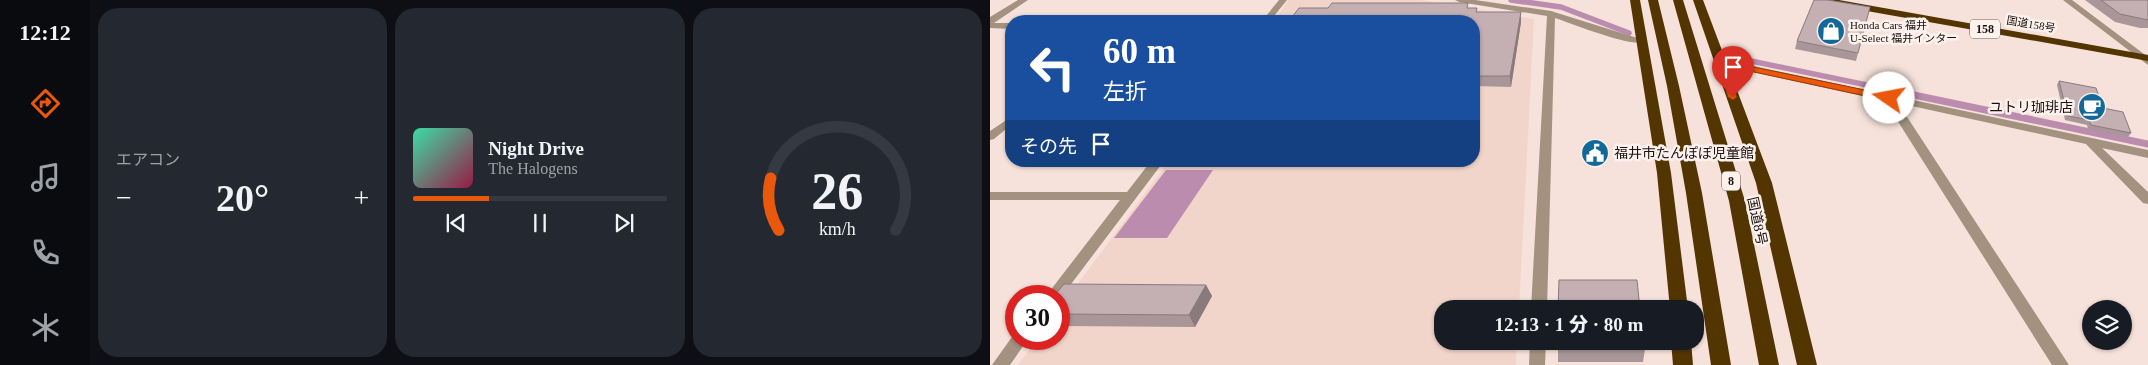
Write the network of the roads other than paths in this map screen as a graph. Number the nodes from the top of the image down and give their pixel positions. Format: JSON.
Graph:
{"nodes":[{"id":1,"x":1024,"y":0,"type":"edge"},
{"id":2,"x":1283,"y":0,"type":"edge"},
{"id":3,"x":1459,"y":0,"type":"edge"},
{"id":4,"x":1635,"y":0,"type":"edge"},
{"id":5,"x":1653,"y":0,"type":"edge"},
{"id":6,"x":1678,"y":0,"type":"edge"},
{"id":7,"x":1698,"y":0,"type":"edge"},
{"id":8,"x":1822,"y":0,"type":"edge"},
{"id":9,"x":1879,"y":0,"type":"edge"},
{"id":10,"x":2068,"y":0,"type":"edge"},
{"id":11,"x":1550,"y":14,"type":"junction"},
{"id":12,"x":1271,"y":15,"type":"edge"},
{"id":13,"x":990,"y":21,"type":"edge"},
{"id":14,"x":990,"y":25,"type":"edge"},
{"id":15,"x":1005,"y":26,"type":"edge"},
{"id":16,"x":1642,"y":41,"type":"junction"},
{"id":17,"x":2130,"y":48,"type":"junction"},
{"id":18,"x":2146,"y":57,"type":"edge"},
{"id":19,"x":1720,"y":62,"type":"junction"},
{"id":20,"x":1889,"y":98,"type":"junction"},
{"id":21,"x":1005,"y":125,"type":"edge"},
{"id":22,"x":990,"y":137,"type":"edge"},
{"id":23,"x":2088,"y":141,"type":"junction"},
{"id":24,"x":2148,"y":154,"type":"edge"},
{"id":25,"x":1153,"y":167,"type":"edge"},
{"id":26,"x":990,"y":196,"type":"edge"},
{"id":27,"x":1131,"y":196,"type":"junction"},
{"id":28,"x":2148,"y":200,"type":"edge"},
{"id":29,"x":1062,"y":285,"type":"edge"},
{"id":30,"x":1539,"y":300,"type":"edge"},
{"id":31,"x":1677,"y":300,"type":"edge"},
{"id":32,"x":1012,"y":350,"type":"edge"},
{"id":33,"x":1538,"y":350,"type":"edge"},
{"id":34,"x":1682,"y":350,"type":"edge"},
{"id":35,"x":1000,"y":365,"type":"edge"},
{"id":36,"x":1537,"y":365,"type":"edge"},
{"id":37,"x":1683,"y":365,"type":"edge"},
{"id":38,"x":1721,"y":365,"type":"edge"},
{"id":39,"x":1769,"y":365,"type":"edge"},
{"id":40,"x":1807,"y":365,"type":"edge"},
{"id":41,"x":2061,"y":365,"type":"edge"}],
"edges":[{"from":1,"to":13,"type":"street"},
{"from":2,"to":12,"type":"street"},
{"from":3,"to":11,"type":"street"},
{"from":4,"to":16,"type":"highway"},
{"from":5,"to":38,"type":"highway"},
{"from":6,"to":39,"type":"highway","name":"国道8号","number":"8"},
{"from":7,"to":19,"type":"highway"},
{"from":8,"to":18,"type":"highway","name":"国道158号","number":"158"},
{"from":9,"to":17,"type":"highway","name":"国道158号","number":"158"},
{"from":10,"to":17,"type":"street"},
{"from":11,"to":16,"type":"street"},
{"from":11,"to":30,"type":"street"},
{"from":14,"to":15,"type":"street"},
{"from":16,"to":31,"type":"highway"},
{"from":17,"to":18,"type":"highway","name":"国道158号","number":"158"},
{"from":19,"to":20,"type":"street"},
{"from":19,"to":40,"type":"highway"},
{"from":20,"to":23,"type":"street"},
{"from":20,"to":41,"type":"street"},
{"from":21,"to":22,"type":"street"},
{"from":23,"to":24,"type":"street"},
{"from":23,"to":28,"type":"street"},
{"from":25,"to":27,"type":"street"},
{"from":26,"to":27,"type":"street"},
{"from":27,"to":29,"type":"street"},
{"from":32,"to":35,"type":"street"},
{"from":33,"to":36,"type":"street"},
{"from":34,"to":37,"type":"highway"}]}
